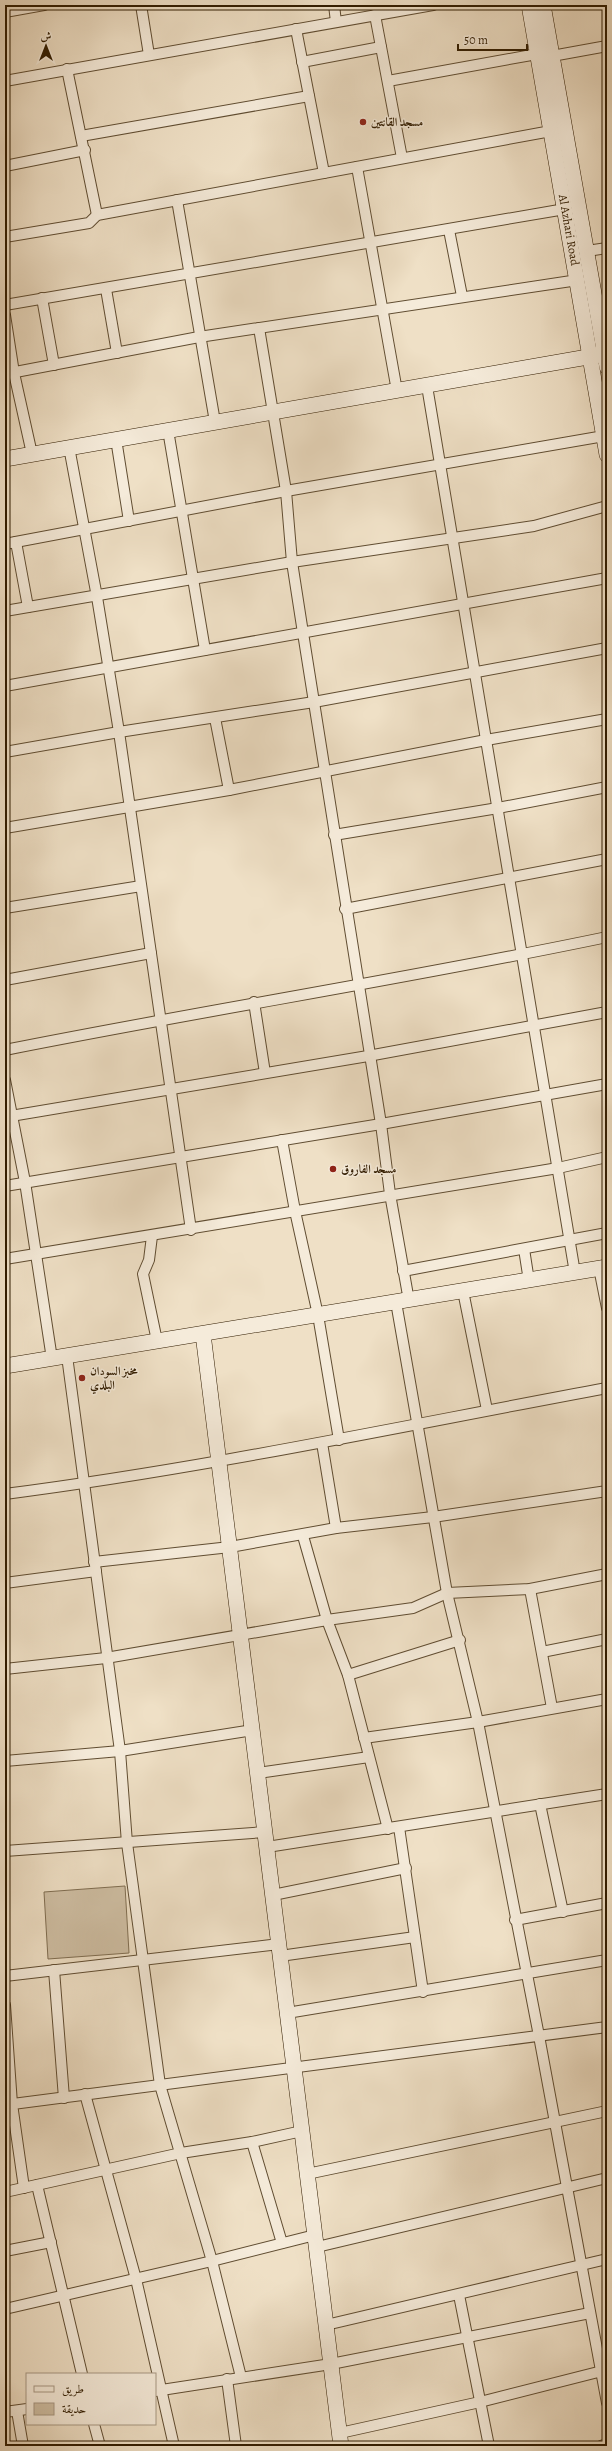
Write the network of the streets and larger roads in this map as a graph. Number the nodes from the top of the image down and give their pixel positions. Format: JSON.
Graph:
{"nodes":[{"id":1,"x":44,"y":5,"type":"edge"},
{"id":2,"x":141,"y":5,"type":"edge"},
{"id":3,"x":334,"y":5,"type":"edge"},
{"id":4,"x":433,"y":5,"type":"edge"},
{"id":5,"x":529,"y":5,"type":"edge"},
{"id":6,"x":543,"y":5,"type":"edge"},
{"id":7,"x":5,"y":12,"type":"edge"},
{"id":8,"x":375,"y":15,"type":"junction"},
{"id":9,"x":336,"y":22,"type":"junction"},
{"id":10,"x":296,"y":29,"type":"junction"},
{"id":11,"x":607,"y":46,"type":"edge"},
{"id":12,"x":381,"y":47,"type":"junction"},
{"id":13,"x":537,"y":54,"type":"junction"},
{"id":14,"x":149,"y":55,"type":"junction"},
{"id":15,"x":552,"y":56,"type":"junction"},
{"id":16,"x":302,"y":62,"type":"junction"},
{"id":17,"x":67,"y":69,"type":"junction"},
{"id":18,"x":5,"y":81,"type":"edge"},
{"id":19,"x":388,"y":81,"type":"junction"},
{"id":20,"x":309,"y":96,"type":"junction"},
{"id":21,"x":551,"y":131,"type":"junction"},
{"id":22,"x":81,"y":136,"type":"junction"},
{"id":23,"x":85,"y":150,"type":"junction"},
{"id":24,"x":402,"y":158,"type":"junction"},
{"id":25,"x":5,"y":166,"type":"edge"},
{"id":26,"x":357,"y":167,"type":"junction"},
{"id":27,"x":324,"y":173,"type":"junction"},
{"id":28,"x":177,"y":200,"type":"junction"},
{"id":29,"x":565,"y":209,"type":"junction"},
{"id":30,"x":97,"y":215,"type":"junction"},
{"id":31,"x":449,"y":230,"type":"junction"},
{"id":32,"x":5,"y":237,"type":"edge"},
{"id":33,"x":369,"y":242,"type":"junction"},
{"id":34,"x":607,"y":248,"type":"edge"},
{"id":35,"x":587,"y":251,"type":"junction"},
{"id":36,"x":188,"y":274,"type":"junction"},
{"id":37,"x":578,"y":280,"type":"junction"},
{"id":38,"x":106,"y":289,"type":"junction"},
{"id":39,"x":462,"y":296,"type":"junction"},
{"id":40,"x":42,"y":298,"type":"junction"},
{"id":41,"x":5,"y":305,"type":"edge"},
{"id":42,"x":381,"y":310,"type":"junction"},
{"id":43,"x":5,"y":315,"type":"edge"},
{"id":44,"x":259,"y":328,"type":"junction"},
{"id":45,"x":199,"y":337,"type":"junction"},
{"id":46,"x":600,"y":352,"type":"edge"},
{"id":47,"x":118,"y":353,"type":"junction"},
{"id":48,"x":54,"y":365,"type":"junction"},
{"id":49,"x":9,"y":373,"type":"edge"},
{"id":50,"x":427,"y":386,"type":"junction"},
{"id":51,"x":397,"y":391,"type":"junction"},
{"id":52,"x":273,"y":412,"type":"junction"},
{"id":53,"x":215,"y":422,"type":"junction"},
{"id":54,"x":168,"y":430,"type":"junction"},
{"id":55,"x":604,"y":436,"type":"junction"},
{"id":56,"x":116,"y":439,"type":"junction"},
{"id":57,"x":69,"y":447,"type":"junction"},
{"id":58,"x":32,"y":454,"type":"junction"},
{"id":59,"x":607,"y":455,"type":"edge"},
{"id":60,"x":5,"y":458,"type":"edge"},
{"id":61,"x":440,"y":466,"type":"junction"},
{"id":62,"x":286,"y":491,"type":"junction"},
{"id":63,"x":607,"y":506,"type":"edge"},
{"id":64,"x":181,"y":511,"type":"junction"},
{"id":65,"x":129,"y":521,"type":"junction"},
{"id":66,"x":83,"y":529,"type":"junction"},
{"id":67,"x":452,"y":537,"type":"junction"},
{"id":68,"x":16,"y":542,"type":"junction"},
{"id":69,"x":5,"y":544,"type":"edge"},
{"id":70,"x":292,"y":562,"type":"junction"},
{"id":71,"x":607,"y":578,"type":"edge"},
{"id":72,"x":194,"y":580,"type":"junction"},
{"id":73,"x":97,"y":597,"type":"junction"},
{"id":74,"x":463,"y":603,"type":"junction"},
{"id":75,"x":28,"y":607,"type":"junction"},
{"id":76,"x":5,"y":611,"type":"edge"},
{"id":77,"x":303,"y":632,"type":"junction"},
{"id":78,"x":607,"y":648,"type":"edge"},
{"id":79,"x":205,"y":650,"type":"junction"},
{"id":80,"x":108,"y":666,"type":"junction"},
{"id":81,"x":475,"y":674,"type":"junction"},
{"id":82,"x":5,"y":686,"type":"edge"},
{"id":83,"x":314,"y":702,"type":"junction"},
{"id":84,"x":215,"y":718,"type":"junction"},
{"id":85,"x":607,"y":719,"type":"edge"},
{"id":86,"x":119,"y":732,"type":"junction"},
{"id":87,"x":486,"y":740,"type":"junction"},
{"id":88,"x":5,"y":752,"type":"edge"},
{"id":89,"x":325,"y":771,"type":"junction"},
{"id":90,"x":607,"y":787,"type":"edge"},
{"id":91,"x":229,"y":790,"type":"junction"},
{"id":92,"x":128,"y":808,"type":"junction"},
{"id":93,"x":498,"y":808,"type":"junction"},
{"id":94,"x":5,"y":828,"type":"edge"},
{"id":95,"x":334,"y":835,"type":"junction"},
{"id":96,"x":607,"y":859,"type":"edge"},
{"id":97,"x":509,"y":879,"type":"junction"},
{"id":98,"x":141,"y":886,"type":"junction"},
{"id":99,"x":5,"y":908,"type":"edge"},
{"id":100,"x":346,"y":909,"type":"junction"},
{"id":101,"x":607,"y":938,"type":"edge"},
{"id":102,"x":151,"y":953,"type":"junction"},
{"id":103,"x":522,"y":955,"type":"junction"},
{"id":104,"x":5,"y":980,"type":"edge"},
{"id":105,"x":358,"y":984,"type":"junction"},
{"id":106,"x":254,"y":1002,"type":"junction"},
{"id":107,"x":607,"y":1012,"type":"edge"},
{"id":108,"x":160,"y":1019,"type":"junction"},
{"id":109,"x":534,"y":1026,"type":"junction"},
{"id":110,"x":5,"y":1050,"type":"edge"},
{"id":111,"x":368,"y":1056,"type":"junction"},
{"id":112,"x":265,"y":1073,"type":"junction"},
{"id":113,"x":5,"y":1080,"type":"edge"},
{"id":114,"x":607,"y":1084,"type":"edge"},
{"id":115,"x":171,"y":1090,"type":"junction"},
{"id":116,"x":546,"y":1096,"type":"junction"},
{"id":117,"x":9,"y":1116,"type":"edge"},
{"id":118,"x":381,"y":1124,"type":"junction"},
{"id":119,"x":282,"y":1140,"type":"junction"},
{"id":120,"x":182,"y":1156,"type":"junction"},
{"id":121,"x":607,"y":1157,"type":"edge"},
{"id":122,"x":558,"y":1168,"type":"junction"},
{"id":123,"x":25,"y":1182,"type":"junction"},
{"id":124,"x":5,"y":1186,"type":"edge"},
{"id":125,"x":390,"y":1194,"type":"junction"},
{"id":126,"x":295,"y":1211,"type":"junction"},
{"id":127,"x":191,"y":1230,"type":"junction"},
{"id":128,"x":607,"y":1233,"type":"edge"},
{"id":129,"x":152,"y":1236,"type":"junction"},
{"id":130,"x":570,"y":1240,"type":"junction"},
{"id":131,"x":524,"y":1248,"type":"junction"},
{"id":132,"x":36,"y":1254,"type":"junction"},
{"id":133,"x":5,"y":1259,"type":"edge"},
{"id":134,"x":603,"y":1267,"type":"edge"},
{"id":135,"x":403,"y":1271,"type":"junction"},
{"id":136,"x":575,"y":1273,"type":"junction"},
{"id":137,"x":529,"y":1280,"type":"junction"},
{"id":138,"x":463,"y":1291,"type":"junction"},
{"id":139,"x":402,"y":1302,"type":"junction"},
{"id":140,"x":607,"y":1308,"type":"edge"},
{"id":141,"x":318,"y":1315,"type":"junction"},
{"id":142,"x":203,"y":1334,"type":"junction"},
{"id":143,"x":157,"y":1341,"type":"junction"},
{"id":144,"x":59,"y":1357,"type":"junction"},
{"id":145,"x":5,"y":1366,"type":"edge"},
{"id":146,"x":607,"y":1388,"type":"edge"},
{"id":147,"x":486,"y":1410,"type":"junction"},
{"id":148,"x":417,"y":1425,"type":"junction"},
{"id":149,"x":339,"y":1440,"type":"junction"},
{"id":150,"x":322,"y":1443,"type":"junction"},
{"id":151,"x":219,"y":1461,"type":"junction"},
{"id":152,"x":85,"y":1483,"type":"junction"},
{"id":153,"x":607,"y":1490,"type":"edge"},
{"id":154,"x":5,"y":1494,"type":"edge"},
{"id":155,"x":433,"y":1517,"type":"junction"},
{"id":156,"x":336,"y":1528,"type":"junction"},
{"id":157,"x":303,"y":1536,"type":"junction"},
{"id":158,"x":230,"y":1547,"type":"junction"},
{"id":159,"x":95,"y":1567,"type":"junction"},
{"id":160,"x":607,"y":1574,"type":"edge"},
{"id":161,"x":5,"y":1583,"type":"edge"},
{"id":162,"x":530,"y":1589,"type":"junction"},
{"id":163,"x":447,"y":1593,"type":"junction"},
{"id":164,"x":327,"y":1620,"type":"junction"},
{"id":165,"x":241,"y":1635,"type":"junction"},
{"id":166,"x":607,"y":1639,"type":"edge"},
{"id":167,"x":460,"y":1640,"type":"junction"},
{"id":168,"x":542,"y":1652,"type":"junction"},
{"id":169,"x":106,"y":1658,"type":"junction"},
{"id":170,"x":5,"y":1669,"type":"edge"},
{"id":171,"x":348,"y":1675,"type":"junction"},
{"id":172,"x":607,"y":1699,"type":"edge"},
{"id":173,"x":552,"y":1708,"type":"junction"},
{"id":174,"x":478,"y":1722,"type":"junction"},
{"id":175,"x":253,"y":1730,"type":"junction"},
{"id":176,"x":364,"y":1738,"type":"junction"},
{"id":177,"x":120,"y":1751,"type":"junction"},
{"id":178,"x":369,"y":1757,"type":"junction"},
{"id":179,"x":5,"y":1761,"type":"edge"},
{"id":180,"x":258,"y":1773,"type":"junction"},
{"id":181,"x":607,"y":1794,"type":"edge"},
{"id":182,"x":540,"y":1804,"type":"junction"},
{"id":183,"x":495,"y":1811,"type":"junction"},
{"id":184,"x":399,"y":1827,"type":"junction"},
{"id":185,"x":388,"y":1829,"type":"junction"},
{"id":186,"x":265,"y":1832,"type":"junction"},
{"id":187,"x":127,"y":1843,"type":"junction"},
{"id":188,"x":267,"y":1847,"type":"junction"},
{"id":189,"x":5,"y":1851,"type":"edge"},
{"id":190,"x":406,"y":1868,"type":"junction"},
{"id":191,"x":273,"y":1895,"type":"junction"},
{"id":192,"x":607,"y":1903,"type":"edge"},
{"id":193,"x":562,"y":1912,"type":"junction"},
{"id":194,"x":516,"y":1920,"type":"junction"},
{"id":195,"x":414,"y":1937,"type":"junction"},
{"id":196,"x":280,"y":1950,"type":"junction"},
{"id":197,"x":142,"y":1960,"type":"junction"},
{"id":198,"x":607,"y":1960,"type":"edge"},
{"id":199,"x":54,"y":1970,"type":"junction"},
{"id":200,"x":527,"y":1974,"type":"junction"},
{"id":201,"x":5,"y":1976,"type":"edge"},
{"id":202,"x":423,"y":1992,"type":"junction"},
{"id":203,"x":5,"y":2005,"type":"edge"},
{"id":204,"x":287,"y":2013,"type":"junction"},
{"id":205,"x":607,"y":2027,"type":"edge"},
{"id":206,"x":540,"y":2036,"type":"junction"},
{"id":207,"x":294,"y":2066,"type":"junction"},
{"id":208,"x":160,"y":2085,"type":"junction"},
{"id":209,"x":85,"y":2094,"type":"junction"},
{"id":210,"x":64,"y":2098,"type":"junction"},
{"id":211,"x":9,"y":2105,"type":"edge"},
{"id":212,"x":607,"y":2111,"type":"edge"},
{"id":213,"x":554,"y":2121,"type":"junction"},
{"id":214,"x":302,"y":2131,"type":"junction"},
{"id":215,"x":252,"y":2142,"type":"junction"},
{"id":216,"x":181,"y":2153,"type":"junction"},
{"id":217,"x":104,"y":2170,"type":"junction"},
{"id":218,"x":308,"y":2174,"type":"junction"},
{"id":219,"x":607,"y":2178,"type":"edge"},
{"id":220,"x":37,"y":2185,"type":"junction"},
{"id":221,"x":566,"y":2187,"type":"junction"},
{"id":222,"x":24,"y":2188,"type":"junction"},
{"id":223,"x":5,"y":2192,"type":"edge"},
{"id":224,"x":316,"y":2241,"type":"junction"},
{"id":225,"x":51,"y":2242,"type":"junction"},
{"id":226,"x":282,"y":2243,"type":"junction"},
{"id":227,"x":5,"y":2251,"type":"edge"},
{"id":228,"x":607,"y":2259,"type":"edge"},
{"id":229,"x":212,"y":2261,"type":"junction"},
{"id":230,"x":581,"y":2265,"type":"junction"},
{"id":231,"x":136,"y":2279,"type":"junction"},
{"id":232,"x":459,"y":2295,"type":"junction"},
{"id":233,"x":64,"y":2296,"type":"junction"},
{"id":234,"x":5,"y":2309,"type":"edge"},
{"id":235,"x":590,"y":2313,"type":"junction"},
{"id":236,"x":326,"y":2326,"type":"junction"},
{"id":237,"x":468,"y":2336,"type":"junction"},
{"id":238,"x":331,"y":2364,"type":"junction"},
{"id":239,"x":604,"y":2370,"type":"edge"},
{"id":240,"x":82,"y":2373,"type":"edge"},
{"id":241,"x":155,"y":2373,"type":"edge"},
{"id":242,"x":241,"y":2377,"type":"junction"},
{"id":243,"x":227,"y":2379,"type":"junction"},
{"id":244,"x":156,"y":2380,"type":"edge"},
{"id":245,"x":158,"y":2390,"type":"edge"},
{"id":246,"x":480,"y":2402,"type":"junction"},
{"id":247,"x":607,"y":2403,"type":"edge"},
{"id":248,"x":22,"y":2410,"type":"edge"},
{"id":249,"x":5,"y":2412,"type":"edge"},
{"id":250,"x":94,"y":2425,"type":"edge"},
{"id":251,"x":340,"y":2440,"type":"edge"},
{"id":252,"x":607,"y":2444,"type":"edge"},
{"id":253,"x":23,"y":2446,"type":"edge"},
{"id":254,"x":100,"y":2446,"type":"edge"},
{"id":255,"x":174,"y":2446,"type":"edge"},
{"id":256,"x":236,"y":2446,"type":"edge"},
{"id":257,"x":488,"y":2446,"type":"edge"},
{"id":258,"x":601,"y":2446,"type":"edge"}],
"edges":[{"from":1,"to":7,"type":"street"},
{"from":2,"to":14,"type":"street"},
{"from":3,"to":9,"type":"street"},
{"from":4,"to":8,"type":"street"},
{"from":5,"to":13,"type":"street","name":"Al Azhari Road"},
{"from":6,"to":15,"type":"street","name":"Al Azhari Road"},
{"from":8,"to":9,"type":"street"},
{"from":8,"to":12,"type":"street"},
{"from":9,"to":10,"type":"street"},
{"from":10,"to":14,"type":"street"},
{"from":10,"to":16,"type":"street"},
{"from":11,"to":15,"type":"street"},
{"from":12,"to":16,"type":"street"},
{"from":12,"to":19,"type":"street"},
{"from":13,"to":19,"type":"street"},
{"from":13,"to":21,"type":"street","name":"Al Azhari Road"},
{"from":14,"to":17,"type":"street"},
{"from":15,"to":35,"type":"street","name":"Al Azhari Road"},
{"from":16,"to":20,"type":"street"},
{"from":17,"to":18,"type":"street"},
{"from":17,"to":22,"type":"street"},
{"from":19,"to":24,"type":"street"},
{"from":20,"to":22,"type":"street"},
{"from":20,"to":27,"type":"street"},
{"from":21,"to":24,"type":"street"},
{"from":21,"to":29,"type":"street","name":"Al Azhari Road"},
{"from":22,"to":23,"type":"street"},
{"from":23,"to":25,"type":"street"},
{"from":23,"to":30,"type":"street"},
{"from":24,"to":26,"type":"street"},
{"from":26,"to":27,"type":"street"},
{"from":26,"to":33,"type":"street"},
{"from":27,"to":28,"type":"street"},
{"from":28,"to":30,"type":"street"},
{"from":28,"to":36,"type":"street"},
{"from":29,"to":31,"type":"street"},
{"from":29,"to":37,"type":"street","name":"Al Azhari Road"},
{"from":30,"to":32,"type":"street"},
{"from":31,"to":33,"type":"street"},
{"from":31,"to":39,"type":"street"},
{"from":33,"to":36,"type":"street"},
{"from":33,"to":42,"type":"street"},
{"from":34,"to":35,"type":"street"},
{"from":35,"to":46,"type":"street","name":"Al Azhari Road"},
{"from":36,"to":38,"type":"street"},
{"from":36,"to":45,"type":"street"},
{"from":37,"to":39,"type":"street"},
{"from":37,"to":46,"type":"street","name":"Al Azhari Road"},
{"from":38,"to":40,"type":"street"},
{"from":38,"to":47,"type":"street"},
{"from":39,"to":42,"type":"street"},
{"from":40,"to":41,"type":"street"},
{"from":40,"to":48,"type":"street"},
{"from":42,"to":44,"type":"street"},
{"from":42,"to":51,"type":"street"},
{"from":43,"to":49,"type":"street"},
{"from":44,"to":45,"type":"street"},
{"from":44,"to":52,"type":"street"},
{"from":45,"to":47,"type":"street"},
{"from":45,"to":53,"type":"street"},
{"from":46,"to":50,"type":"street"},
{"from":46,"to":55,"type":"street","name":"Al Azhari Road"},
{"from":47,"to":48,"type":"street"},
{"from":48,"to":49,"type":"street"},
{"from":49,"to":58,"type":"street"},
{"from":50,"to":51,"type":"street"},
{"from":50,"to":61,"type":"street"},
{"from":51,"to":52,"type":"street"},
{"from":52,"to":53,"type":"street"},
{"from":52,"to":62,"type":"street"},
{"from":53,"to":54,"type":"street"},
{"from":54,"to":56,"type":"street"},
{"from":54,"to":64,"type":"street"},
{"from":55,"to":59,"type":"street","name":"Al Azhari Road"},
{"from":55,"to":61,"type":"street"},
{"from":56,"to":57,"type":"street"},
{"from":56,"to":65,"type":"street"},
{"from":57,"to":58,"type":"street"},
{"from":57,"to":66,"type":"street"},
{"from":58,"to":60,"type":"street"},
{"from":61,"to":62,"type":"street"},
{"from":61,"to":67,"type":"street"},
{"from":62,"to":64,"type":"street"},
{"from":62,"to":70,"type":"street"},
{"from":63,"to":67,"type":"street"},
{"from":64,"to":65,"type":"street"},
{"from":64,"to":72,"type":"street"},
{"from":65,"to":66,"type":"street"},
{"from":66,"to":68,"type":"street"},
{"from":66,"to":73,"type":"street"},
{"from":67,"to":70,"type":"street"},
{"from":67,"to":74,"type":"street"},
{"from":68,"to":69,"type":"street"},
{"from":68,"to":75,"type":"street"},
{"from":70,"to":72,"type":"street"},
{"from":70,"to":77,"type":"street"},
{"from":71,"to":74,"type":"street"},
{"from":72,"to":73,"type":"street"},
{"from":72,"to":79,"type":"street"},
{"from":73,"to":75,"type":"street"},
{"from":73,"to":80,"type":"street"},
{"from":74,"to":77,"type":"street"},
{"from":74,"to":81,"type":"street"},
{"from":75,"to":76,"type":"street"},
{"from":77,"to":79,"type":"street"},
{"from":77,"to":83,"type":"street"},
{"from":78,"to":81,"type":"street"},
{"from":79,"to":80,"type":"street"},
{"from":80,"to":82,"type":"street"},
{"from":80,"to":86,"type":"street"},
{"from":81,"to":83,"type":"street"},
{"from":81,"to":87,"type":"street"},
{"from":83,"to":84,"type":"street"},
{"from":83,"to":89,"type":"street"},
{"from":84,"to":86,"type":"street"},
{"from":84,"to":91,"type":"street"},
{"from":85,"to":87,"type":"street"},
{"from":86,"to":88,"type":"street"},
{"from":86,"to":92,"type":"street"},
{"from":87,"to":89,"type":"street"},
{"from":87,"to":93,"type":"street"},
{"from":89,"to":91,"type":"street"},
{"from":89,"to":95,"type":"street"},
{"from":90,"to":93,"type":"street"},
{"from":91,"to":92,"type":"street"},
{"from":92,"to":94,"type":"street"},
{"from":92,"to":98,"type":"street"},
{"from":93,"to":95,"type":"street"},
{"from":93,"to":97,"type":"street"},
{"from":95,"to":100,"type":"street"},
{"from":96,"to":97,"type":"street"},
{"from":97,"to":100,"type":"street"},
{"from":97,"to":103,"type":"street"},
{"from":98,"to":99,"type":"street"},
{"from":98,"to":102,"type":"street"},
{"from":100,"to":105,"type":"street"},
{"from":101,"to":103,"type":"street"},
{"from":102,"to":104,"type":"street"},
{"from":102,"to":108,"type":"street"},
{"from":103,"to":105,"type":"street"},
{"from":103,"to":109,"type":"street"},
{"from":105,"to":106,"type":"street"},
{"from":105,"to":111,"type":"street"},
{"from":106,"to":108,"type":"street"},
{"from":106,"to":112,"type":"street"},
{"from":107,"to":109,"type":"street"},
{"from":108,"to":110,"type":"street"},
{"from":108,"to":115,"type":"street"},
{"from":109,"to":111,"type":"street"},
{"from":109,"to":116,"type":"street"},
{"from":111,"to":112,"type":"street"},
{"from":111,"to":118,"type":"street"},
{"from":112,"to":115,"type":"street"},
{"from":113,"to":117,"type":"street"},
{"from":114,"to":116,"type":"street"},
{"from":115,"to":117,"type":"street"},
{"from":115,"to":120,"type":"street"},
{"from":116,"to":118,"type":"street"},
{"from":116,"to":122,"type":"street"},
{"from":117,"to":123,"type":"street"},
{"from":118,"to":119,"type":"street"},
{"from":118,"to":125,"type":"street"},
{"from":119,"to":120,"type":"street"},
{"from":119,"to":126,"type":"street"},
{"from":120,"to":123,"type":"street"},
{"from":120,"to":127,"type":"street"},
{"from":121,"to":122,"type":"street"},
{"from":122,"to":125,"type":"street"},
{"from":122,"to":130,"type":"street"},
{"from":123,"to":124,"type":"street"},
{"from":123,"to":132,"type":"street"},
{"from":125,"to":126,"type":"street"},
{"from":125,"to":135,"type":"street"},
{"from":126,"to":127,"type":"street"},
{"from":126,"to":141,"type":"street"},
{"from":127,"to":129,"type":"street"},
{"from":128,"to":130,"type":"street"},
{"from":129,"to":132,"type":"street"},
{"from":129,"to":143,"type":"street"},
{"from":130,"to":131,"type":"street"},
{"from":130,"to":136,"type":"street"},
{"from":131,"to":135,"type":"street"},
{"from":131,"to":137,"type":"street"},
{"from":132,"to":133,"type":"street"},
{"from":132,"to":144,"type":"street"},
{"from":134,"to":136,"type":"street"},
{"from":134,"to":140,"type":"street"},
{"from":135,"to":139,"type":"street"},
{"from":136,"to":137,"type":"street"},
{"from":137,"to":138,"type":"street"},
{"from":138,"to":139,"type":"street"},
{"from":138,"to":147,"type":"street"},
{"from":139,"to":141,"type":"street"},
{"from":139,"to":148,"type":"street"},
{"from":141,"to":142,"type":"street"},
{"from":141,"to":149,"type":"street"},
{"from":142,"to":143,"type":"street"},
{"from":142,"to":151,"type":"street"},
{"from":143,"to":144,"type":"street"},
{"from":144,"to":145,"type":"street"},
{"from":144,"to":152,"type":"street"},
{"from":146,"to":147,"type":"street"},
{"from":147,"to":148,"type":"street"},
{"from":148,"to":149,"type":"street"},
{"from":148,"to":155,"type":"street"},
{"from":149,"to":150,"type":"street"},
{"from":150,"to":151,"type":"street"},
{"from":150,"to":156,"type":"street"},
{"from":151,"to":152,"type":"street"},
{"from":151,"to":158,"type":"street"},
{"from":152,"to":154,"type":"street"},
{"from":152,"to":159,"type":"street"},
{"from":153,"to":155,"type":"street"},
{"from":155,"to":156,"type":"street"},
{"from":155,"to":163,"type":"street"},
{"from":156,"to":157,"type":"street"},
{"from":157,"to":158,"type":"street"},
{"from":157,"to":164,"type":"street"},
{"from":158,"to":159,"type":"street"},
{"from":158,"to":165,"type":"street"},
{"from":159,"to":161,"type":"street"},
{"from":159,"to":169,"type":"street"},
{"from":160,"to":162,"type":"street"},
{"from":162,"to":163,"type":"street"},
{"from":162,"to":168,"type":"street"},
{"from":163,"to":164,"type":"street"},
{"from":163,"to":167,"type":"street"},
{"from":164,"to":165,"type":"street"},
{"from":164,"to":171,"type":"street"},
{"from":165,"to":169,"type":"street"},
{"from":165,"to":175,"type":"street"},
{"from":166,"to":168,"type":"street"},
{"from":167,"to":171,"type":"street"},
{"from":167,"to":174,"type":"street"},
{"from":168,"to":173,"type":"street"},
{"from":169,"to":170,"type":"street"},
{"from":169,"to":177,"type":"street"},
{"from":171,"to":176,"type":"street"},
{"from":172,"to":173,"type":"street"},
{"from":173,"to":174,"type":"street"},
{"from":174,"to":176,"type":"street"},
{"from":174,"to":183,"type":"street"},
{"from":175,"to":177,"type":"street"},
{"from":175,"to":180,"type":"street"},
{"from":176,"to":178,"type":"street"},
{"from":177,"to":179,"type":"street"},
{"from":177,"to":187,"type":"street"},
{"from":178,"to":180,"type":"street"},
{"from":178,"to":185,"type":"street"},
{"from":180,"to":186,"type":"street"},
{"from":181,"to":182,"type":"street"},
{"from":182,"to":183,"type":"street"},
{"from":182,"to":193,"type":"street"},
{"from":183,"to":184,"type":"street"},
{"from":183,"to":194,"type":"street"},
{"from":184,"to":185,"type":"street"},
{"from":184,"to":190,"type":"street"},
{"from":185,"to":188,"type":"street"},
{"from":186,"to":187,"type":"street"},
{"from":186,"to":188,"type":"street"},
{"from":187,"to":189,"type":"street"},
{"from":187,"to":197,"type":"street"},
{"from":188,"to":191,"type":"street"},
{"from":190,"to":191,"type":"street"},
{"from":190,"to":195,"type":"street"},
{"from":191,"to":196,"type":"street"},
{"from":192,"to":193,"type":"street"},
{"from":193,"to":194,"type":"street"},
{"from":194,"to":200,"type":"street"},
{"from":195,"to":196,"type":"street"},
{"from":195,"to":202,"type":"street"},
{"from":196,"to":197,"type":"street"},
{"from":196,"to":204,"type":"street"},
{"from":197,"to":199,"type":"street"},
{"from":197,"to":208,"type":"street"},
{"from":198,"to":200,"type":"street"},
{"from":199,"to":201,"type":"street"},
{"from":199,"to":210,"type":"street"},
{"from":200,"to":202,"type":"street"},
{"from":200,"to":206,"type":"street"},
{"from":202,"to":204,"type":"street"},
{"from":203,"to":211,"type":"street"},
{"from":204,"to":207,"type":"street"},
{"from":205,"to":206,"type":"street"},
{"from":206,"to":207,"type":"street"},
{"from":206,"to":213,"type":"street"},
{"from":207,"to":208,"type":"street"},
{"from":207,"to":214,"type":"street"},
{"from":208,"to":209,"type":"street"},
{"from":208,"to":216,"type":"street"},
{"from":209,"to":210,"type":"street"},
{"from":209,"to":217,"type":"street"},
{"from":210,"to":211,"type":"street"},
{"from":211,"to":222,"type":"street"},
{"from":212,"to":213,"type":"street"},
{"from":213,"to":218,"type":"street"},
{"from":213,"to":221,"type":"street"},
{"from":214,"to":215,"type":"street"},
{"from":214,"to":218,"type":"street"},
{"from":215,"to":216,"type":"street"},
{"from":215,"to":226,"type":"street"},
{"from":216,"to":217,"type":"street"},
{"from":216,"to":229,"type":"street"},
{"from":217,"to":220,"type":"street"},
{"from":217,"to":231,"type":"street"},
{"from":218,"to":224,"type":"street"},
{"from":219,"to":221,"type":"street"},
{"from":220,"to":222,"type":"street"},
{"from":220,"to":225,"type":"street"},
{"from":221,"to":224,"type":"street"},
{"from":221,"to":230,"type":"street"},
{"from":222,"to":223,"type":"street"},
{"from":224,"to":226,"type":"street"},
{"from":224,"to":236,"type":"street"},
{"from":225,"to":227,"type":"street"},
{"from":225,"to":233,"type":"street"},
{"from":226,"to":229,"type":"street"},
{"from":228,"to":230,"type":"street"},
{"from":229,"to":231,"type":"street"},
{"from":229,"to":242,"type":"street"},
{"from":230,"to":232,"type":"street"},
{"from":230,"to":235,"type":"street"},
{"from":231,"to":233,"type":"street"},
{"from":231,"to":241,"type":"street"},
{"from":232,"to":236,"type":"street"},
{"from":232,"to":237,"type":"street"},
{"from":233,"to":234,"type":"street"},
{"from":233,"to":240,"type":"street"},
{"from":235,"to":237,"type":"street"},
{"from":235,"to":239,"type":"street"},
{"from":236,"to":238,"type":"street"},
{"from":237,"to":238,"type":"street"},
{"from":237,"to":246,"type":"street"},
{"from":238,"to":242,"type":"street"},
{"from":238,"to":251,"type":"street"},
{"from":239,"to":246,"type":"street"},
{"from":239,"to":247,"type":"street"},
{"from":242,"to":243,"type":"street"},
{"from":243,"to":245,"type":"street"},
{"from":243,"to":256,"type":"street"},
{"from":244,"to":245,"type":"street"},
{"from":245,"to":255,"type":"street"},
{"from":246,"to":251,"type":"street"},
{"from":246,"to":257,"type":"street"},
{"from":248,"to":249,"type":"street"},
{"from":248,"to":253,"type":"street"},
{"from":250,"to":254,"type":"street"},
{"from":252,"to":258,"type":"street"}]}
